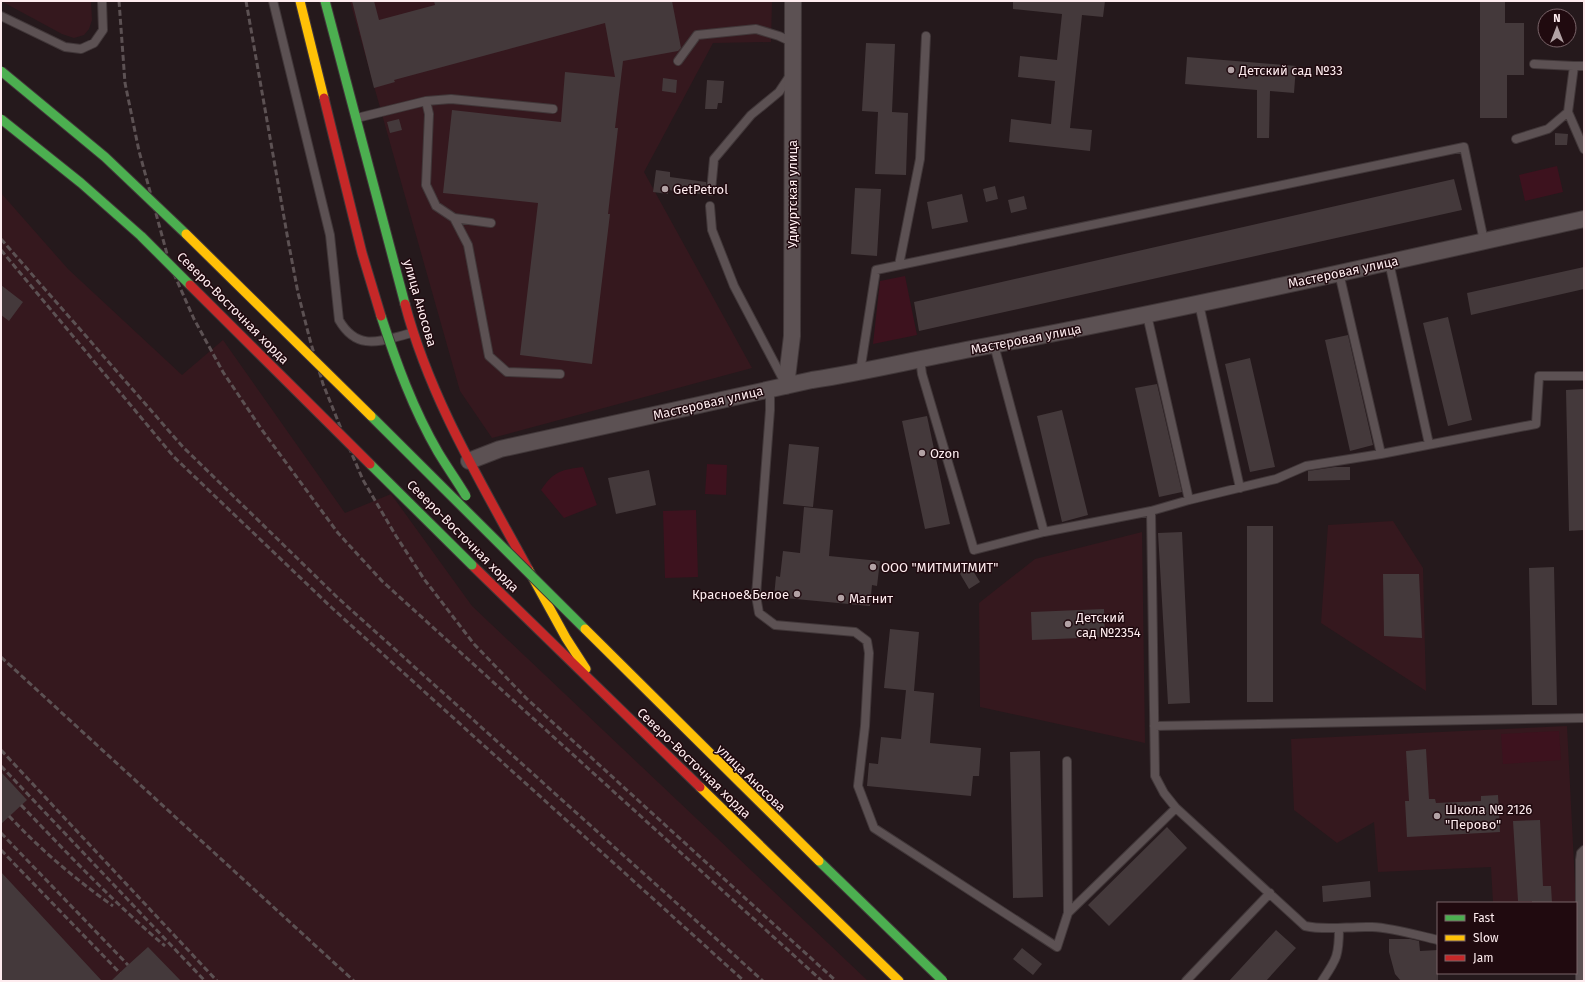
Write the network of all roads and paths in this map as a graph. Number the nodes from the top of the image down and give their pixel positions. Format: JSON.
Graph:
{"nodes":[{"id":1,"x":102,"y":1,"type":"edge"},
{"id":2,"x":273,"y":1,"type":"edge"},
{"id":3,"x":300,"y":1,"type":"edge"},
{"id":4,"x":325,"y":1,"type":"edge"},
{"id":5,"x":793,"y":1,"type":"edge"},
{"id":6,"x":1,"y":16,"type":"edge"},
{"id":7,"x":926,"y":36,"type":"dead end"},
{"id":8,"x":792,"y":42,"type":"junction"},
{"id":9,"x":678,"y":61,"type":"dead end"},
{"id":10,"x":1534,"y":64,"type":"dead end"},
{"id":11,"x":1574,"y":66,"type":"junction"},
{"id":12,"x":1584,"y":66,"type":"edge"},
{"id":13,"x":1,"y":71,"type":"edge"},
{"id":14,"x":792,"y":72,"type":"junction"},
{"id":15,"x":426,"y":101,"type":"junction"},
{"id":16,"x":553,"y":109,"type":"dead end"},
{"id":17,"x":1568,"y":112,"type":"junction"},
{"id":18,"x":356,"y":118,"type":"junction"},
{"id":19,"x":1,"y":119,"type":"edge"},
{"id":20,"x":1516,"y":139,"type":"dead end"},
{"id":21,"x":1584,"y":148,"type":"edge"},
{"id":22,"x":710,"y":191,"type":"dead end"},
{"id":23,"x":710,"y":206,"type":"dead end"},
{"id":24,"x":454,"y":218,"type":"junction"},
{"id":25,"x":1584,"y":219,"type":"edge"},
{"id":26,"x":490,"y":223,"type":"dead end"},
{"id":27,"x":1484,"y":241,"type":"junction"},
{"id":28,"x":1389,"y":262,"type":"junction"},
{"id":29,"x":899,"y":265,"type":"junction"},
{"id":30,"x":1339,"y":273,"type":"junction"},
{"id":31,"x":1199,"y":304,"type":"junction"},
{"id":32,"x":1147,"y":315,"type":"junction"},
{"id":33,"x":413,"y":333,"type":"junction"},
{"id":34,"x":994,"y":345,"type":"junction"},
{"id":35,"x":920,"y":359,"type":"junction"},
{"id":36,"x":860,"y":372,"type":"junction"},
{"id":37,"x":560,"y":374,"type":"dead end"},
{"id":38,"x":1584,"y":376,"type":"edge"},
{"id":39,"x":786,"y":386,"type":"junction"},
{"id":40,"x":770,"y":389,"type":"junction"},
{"id":41,"x":1430,"y":444,"type":"junction"},
{"id":42,"x":1381,"y":454,"type":"junction"},
{"id":43,"x":469,"y":461,"type":"junction"},
{"id":44,"x":1240,"y":488,"type":"junction"},
{"id":45,"x":1189,"y":500,"type":"junction"},
{"id":46,"x":1151,"y":512,"type":"junction"},
{"id":47,"x":1044,"y":532,"type":"junction"},
{"id":48,"x":498,"y":541,"type":"junction"},
{"id":49,"x":541,"y":592,"type":"junction"},
{"id":50,"x":1584,"y":718,"type":"edge"},
{"id":51,"x":1154,"y":726,"type":"junction"},
{"id":52,"x":1067,"y":761,"type":"dead end"},
{"id":53,"x":1176,"y":808,"type":"junction"},
{"id":54,"x":1584,"y":850,"type":"edge"},
{"id":55,"x":1270,"y":893,"type":"junction"},
{"id":56,"x":1068,"y":913,"type":"junction"},
{"id":57,"x":1339,"y":928,"type":"junction"},
{"id":58,"x":1437,"y":940,"type":"edge"},
{"id":59,"x":1578,"y":957,"type":"edge"},
{"id":60,"x":898,"y":981,"type":"edge"},
{"id":61,"x":909,"y":981,"type":"edge"},
{"id":62,"x":943,"y":981,"type":"edge"},
{"id":63,"x":1186,"y":981,"type":"edge"},
{"id":64,"x":1322,"y":981,"type":"edge"},
{"id":65,"x":1580,"y":981,"type":"edge"}],
"edges":[{"from":1,"to":6,"type":"lane"},
{"from":2,"to":33,"type":"lane"},
{"from":3,"to":48,"type":"main road","name":"Северо-Восточная хорда","bridge":true},
{"from":4,"to":18,"type":"main road","name":"улица Аносова"},
{"from":5,"to":8,"type":"street","name":"Удмуртская улица"},
{"from":7,"to":29,"type":"lane"},
{"from":8,"to":9,"type":"lane"},
{"from":8,"to":14,"type":"street","name":"Удмуртская улица"},
{"from":10,"to":11,"type":"lane"},
{"from":11,"to":12,"type":"lane"},
{"from":11,"to":17,"type":"lane"},
{"from":13,"to":48,"type":"main road","name":"Северо-Восточная хорда","bridge":true},
{"from":14,"to":22,"type":"lane"},
{"from":14,"to":39,"type":"street","name":"Удмуртская улица"},
{"from":15,"to":16,"type":"lane"},
{"from":15,"to":18,"type":"lane"},
{"from":15,"to":24,"type":"lane"},
{"from":17,"to":20,"type":"lane"},
{"from":17,"to":21,"type":"lane"},
{"from":18,"to":33,"type":"main road","name":"улица Аносова"},
{"from":19,"to":60,"type":"main road","name":"Северо-Восточная хорда","bridge":true},
{"from":23,"to":39,"type":"lane"},
{"from":24,"to":26,"type":"lane"},
{"from":24,"to":37,"type":"lane"},
{"from":25,"to":27,"type":"street","name":"Мастеровая улица"},
{"from":27,"to":28,"type":"street","name":"Мастеровая улица"},
{"from":27,"to":29,"type":"lane"},
{"from":28,"to":30,"type":"street","name":"Мастеровая улица"},
{"from":28,"to":41,"type":"lane"},
{"from":29,"to":36,"type":"lane"},
{"from":30,"to":31,"type":"street","name":"Мастеровая улица"},
{"from":30,"to":42,"type":"lane"},
{"from":31,"to":32,"type":"street","name":"Мастеровая улица"},
{"from":31,"to":44,"type":"lane"},
{"from":32,"to":34,"type":"street","name":"Мастеровая улица"},
{"from":32,"to":45,"type":"lane"},
{"from":33,"to":43,"type":"main road","name":"улица Аносова"},
{"from":34,"to":35,"type":"street","name":"Мастеровая улица"},
{"from":34,"to":47,"type":"lane"},
{"from":35,"to":36,"type":"street","name":"Мастеровая улица"},
{"from":35,"to":47,"type":"lane"},
{"from":36,"to":39,"type":"street","name":"Мастеровая улица"},
{"from":38,"to":41,"type":"lane"},
{"from":39,"to":40,"type":"street","name":"Мастеровая улица"},
{"from":40,"to":43,"type":"street","name":"Мастеровая улица"},
{"from":40,"to":56,"type":"lane"},
{"from":41,"to":42,"type":"lane"},
{"from":42,"to":44,"type":"lane"},
{"from":43,"to":49,"type":"main road","name":"улица Аносова"},
{"from":44,"to":45,"type":"lane"},
{"from":45,"to":46,"type":"lane"},
{"from":46,"to":47,"type":"lane"},
{"from":46,"to":51,"type":"lane"},
{"from":48,"to":62,"type":"main road","name":"Северо-Восточная хорда","bridge":true},
{"from":49,"to":61,"type":"main road","name":"улица Аносова"},
{"from":49,"to":62,"type":"main road","name":"улица Аносова"},
{"from":50,"to":51,"type":"lane"},
{"from":51,"to":53,"type":"lane"},
{"from":52,"to":56,"type":"lane"},
{"from":53,"to":55,"type":"lane"},
{"from":53,"to":56,"type":"lane"},
{"from":54,"to":59,"type":"lane"},
{"from":55,"to":57,"type":"lane"},
{"from":55,"to":63,"type":"lane"},
{"from":57,"to":58,"type":"lane"},
{"from":57,"to":64,"type":"lane"},
{"from":59,"to":65,"type":"lane"}]}
